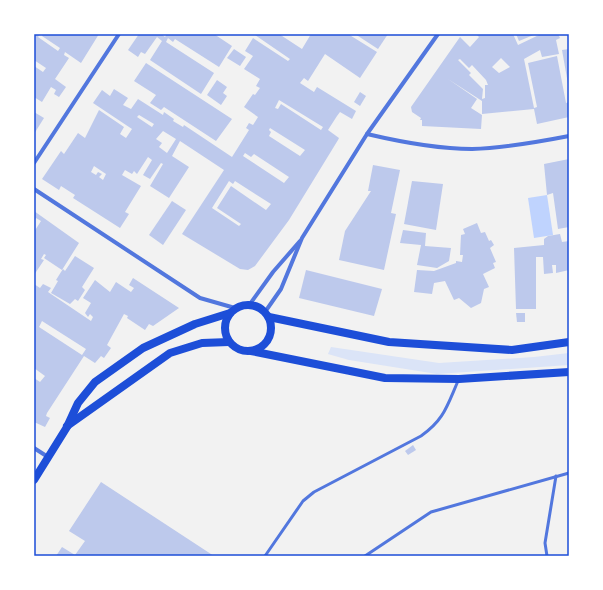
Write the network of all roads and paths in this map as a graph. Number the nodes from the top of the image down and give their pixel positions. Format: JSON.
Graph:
{"nodes":[{"id":1,"x":119,"y":34,"type":"edge"},
{"id":2,"x":438,"y":34,"type":"edge"},
{"id":3,"x":367,"y":134,"type":"junction"},
{"id":4,"x":569,"y":136,"type":"edge"},
{"id":5,"x":34,"y":163,"type":"edge"},
{"id":6,"x":34,"y":189,"type":"edge"},
{"id":7,"x":302,"y":238,"type":"junction"},
{"id":8,"x":250,"y":304,"type":"junction"},
{"id":9,"x":232,"y":311,"type":"junction"},
{"id":10,"x":267,"y":315,"type":"junction"},
{"id":11,"x":229,"y":342,"type":"junction"},
{"id":12,"x":569,"y":342,"type":"edge"},
{"id":13,"x":251,"y":351,"type":"junction"},
{"id":14,"x":569,"y":372,"type":"edge"},
{"id":15,"x":459,"y":379,"type":"junction"},
{"id":16,"x":67,"y":427,"type":"junction"},
{"id":17,"x":34,"y":448,"type":"edge"},
{"id":18,"x":48,"y":457,"type":"junction"},
{"id":19,"x":569,"y":473,"type":"edge"},
{"id":20,"x":556,"y":476,"type":"junction"},
{"id":21,"x":34,"y":480,"type":"edge"},
{"id":22,"x":265,"y":556,"type":"edge"},
{"id":23,"x":365,"y":556,"type":"edge"},
{"id":24,"x":548,"y":556,"type":"edge"}],
"edges":[{"from":1,"to":5,"type":"street"},
{"from":2,"to":3,"type":"street"},
{"from":3,"to":4,"type":"street"},
{"from":3,"to":7,"type":"street"},
{"from":6,"to":9,"type":"street"},
{"from":7,"to":8,"type":"street"},
{"from":7,"to":10,"type":"street"},
{"from":8,"to":9,"type":"main road"},
{"from":8,"to":10,"type":"main road"},
{"from":9,"to":11,"type":"main road"},
{"from":9,"to":16,"type":"main road"},
{"from":10,"to":12,"type":"main road"},
{"from":10,"to":13,"type":"main road"},
{"from":11,"to":13,"type":"main road"},
{"from":11,"to":16,"type":"main road"},
{"from":13,"to":15,"type":"main road"},
{"from":14,"to":15,"type":"main road"},
{"from":15,"to":22,"type":"lane"},
{"from":16,"to":18,"type":"main road"},
{"from":17,"to":18,"type":"street"},
{"from":18,"to":21,"type":"main road"},
{"from":19,"to":20,"type":"lane"},
{"from":20,"to":23,"type":"lane"},
{"from":20,"to":24,"type":"lane"}]}
